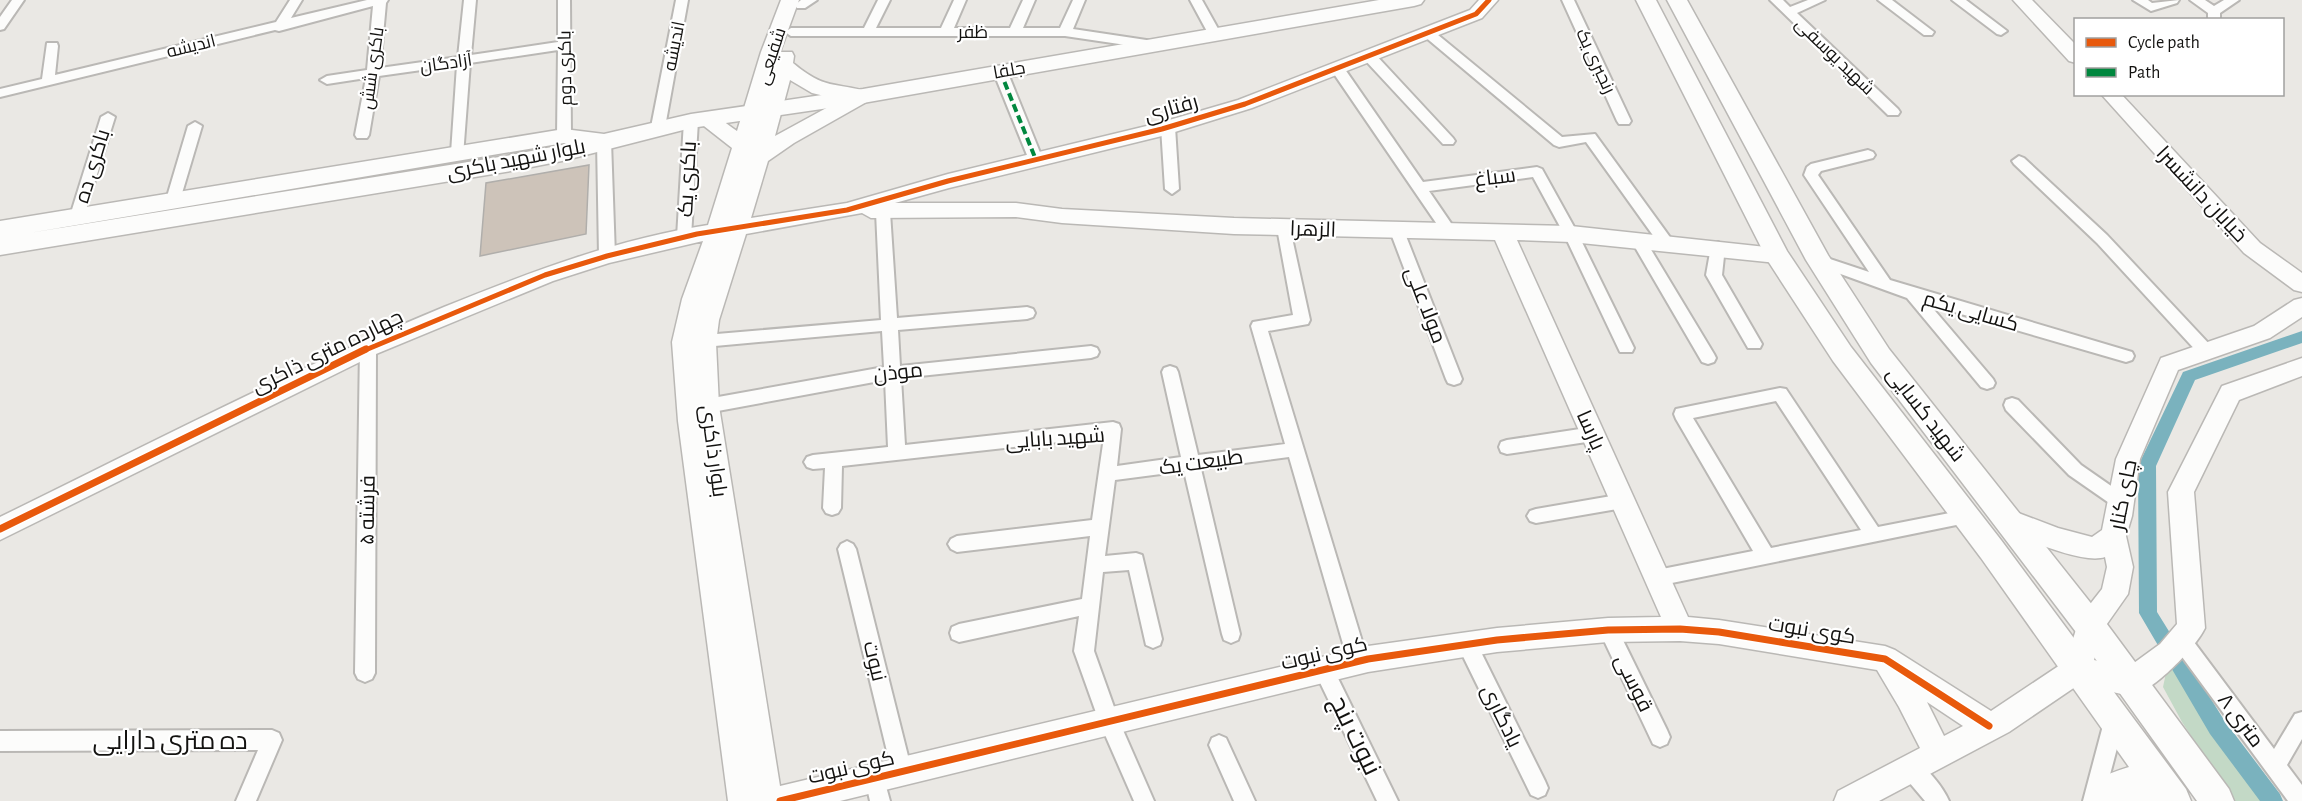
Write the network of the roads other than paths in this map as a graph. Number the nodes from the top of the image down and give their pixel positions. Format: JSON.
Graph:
{"nodes":[{"id":1,"x":18,"y":0,"type":"edge"},
{"id":2,"x":296,"y":0,"type":"edge"},
{"id":3,"x":381,"y":0,"type":"edge"},
{"id":4,"x":470,"y":0,"type":"edge"},
{"id":5,"x":564,"y":0,"type":"edge"},
{"id":6,"x":682,"y":0,"type":"edge"},
{"id":7,"x":884,"y":0,"type":"edge"},
{"id":8,"x":960,"y":0,"type":"edge"},
{"id":9,"x":1029,"y":0,"type":"edge"},
{"id":10,"x":1079,"y":0,"type":"edge"},
{"id":11,"x":1196,"y":0,"type":"edge"},
{"id":12,"x":1414,"y":0,"type":"edge"},
{"id":13,"x":1489,"y":0,"type":"edge"},
{"id":14,"x":1568,"y":0,"type":"edge"},
{"id":15,"x":1646,"y":0,"type":"edge"},
{"id":16,"x":1677,"y":0,"type":"edge"},
{"id":17,"x":1776,"y":0,"type":"edge"},
{"id":18,"x":1819,"y":0,"type":"edge"},
{"id":19,"x":1884,"y":0,"type":"edge"},
{"id":20,"x":1958,"y":0,"type":"edge"},
{"id":21,"x":2022,"y":0,"type":"edge"},
{"id":22,"x":2139,"y":0,"type":"edge"},
{"id":23,"x":2173,"y":0,"type":"edge"},
{"id":24,"x":2196,"y":0,"type":"edge"},
{"id":25,"x":2233,"y":0,"type":"edge"},
{"id":26,"x":801,"y":1,"type":"edge"},
{"id":27,"x":1788,"y":12,"type":"junction"},
{"id":28,"x":2214,"y":15,"type":"edge"},
{"id":29,"x":0,"y":26,"type":"edge"},
{"id":30,"x":279,"y":27,"type":"junction"},
{"id":31,"x":2001,"y":31,"type":"dead end"},
{"id":32,"x":791,"y":32,"type":"junction"},
{"id":33,"x":868,"y":32,"type":"junction"},
{"id":34,"x":946,"y":32,"type":"junction"},
{"id":35,"x":1015,"y":32,"type":"junction"},
{"id":36,"x":1065,"y":32,"type":"junction"},
{"id":37,"x":1928,"y":32,"type":"dead end"},
{"id":38,"x":1428,"y":33,"type":"junction"},
{"id":39,"x":1215,"y":34,"type":"junction"},
{"id":40,"x":565,"y":45,"type":"junction"},
{"id":41,"x":1153,"y":45,"type":"junction"},
{"id":42,"x":52,"y":46,"type":"dead end"},
{"id":43,"x":1672,"y":50,"type":"junction"},
{"id":44,"x":1706,"y":52,"type":"junction"},
{"id":45,"x":2074,"y":55,"type":"edge"},
{"id":46,"x":1369,"y":56,"type":"junction"},
{"id":47,"x":464,"y":60,"type":"junction"},
{"id":48,"x":783,"y":64,"type":"junction"},
{"id":49,"x":1337,"y":68,"type":"junction"},
{"id":50,"x":1000,"y":71,"type":"junction"},
{"id":51,"x":373,"y":74,"type":"junction"},
{"id":52,"x":327,"y":80,"type":"dead end"},
{"id":53,"x":48,"y":81,"type":"junction"},
{"id":54,"x":0,"y":93,"type":"edge"},
{"id":55,"x":863,"y":96,"type":"junction"},
{"id":56,"x":2112,"y":96,"type":"edge"},
{"id":57,"x":764,"y":110,"type":"junction"},
{"id":58,"x":1893,"y":112,"type":"dead end"},
{"id":59,"x":108,"y":117,"type":"dead end"},
{"id":60,"x":698,"y":120,"type":"junction"},
{"id":61,"x":1624,"y":121,"type":"dead end"},
{"id":62,"x":195,"y":126,"type":"dead end"},
{"id":63,"x":658,"y":127,"type":"junction"},
{"id":64,"x":1168,"y":127,"type":"junction"},
{"id":65,"x":362,"y":135,"type":"dead end"},
{"id":66,"x":564,"y":136,"type":"junction"},
{"id":67,"x":604,"y":141,"type":"junction"},
{"id":68,"x":1448,"y":141,"type":"dead end"},
{"id":69,"x":751,"y":152,"type":"junction"},
{"id":70,"x":458,"y":153,"type":"junction"},
{"id":71,"x":1868,"y":154,"type":"dead end"},
{"id":72,"x":1036,"y":160,"type":"junction"},
{"id":73,"x":2019,"y":161,"type":"dead end"},
{"id":74,"x":1419,"y":187,"type":"junction"},
{"id":75,"x":1172,"y":189,"type":"dead end"},
{"id":76,"x":173,"y":200,"type":"junction"},
{"id":77,"x":847,"y":210,"type":"junction"},
{"id":78,"x":883,"y":212,"type":"junction"},
{"id":79,"x":77,"y":216,"type":"junction"},
{"id":80,"x":1284,"y":228,"type":"junction"},
{"id":81,"x":0,"y":229,"type":"edge"},
{"id":82,"x":727,"y":230,"type":"junction"},
{"id":83,"x":1397,"y":231,"type":"junction"},
{"id":84,"x":1450,"y":232,"type":"junction"},
{"id":85,"x":1502,"y":232,"type":"junction"},
{"id":86,"x":1571,"y":234,"type":"junction"},
{"id":87,"x":684,"y":237,"type":"junction"},
{"id":88,"x":1639,"y":242,"type":"junction"},
{"id":89,"x":1667,"y":244,"type":"junction"},
{"id":90,"x":0,"y":246,"type":"edge"},
{"id":91,"x":1718,"y":247,"type":"junction"},
{"id":92,"x":1778,"y":255,"type":"junction"},
{"id":93,"x":607,"y":256,"type":"junction"},
{"id":94,"x":1818,"y":260,"type":"junction"},
{"id":95,"x":2302,"y":284,"type":"edge"},
{"id":96,"x":1886,"y":285,"type":"junction"},
{"id":97,"x":1912,"y":294,"type":"junction"},
{"id":98,"x":2302,"y":306,"type":"edge"},
{"id":99,"x":1027,"y":313,"type":"dead end"},
{"id":100,"x":890,"y":326,"type":"junction"},
{"id":101,"x":694,"y":342,"type":"junction"},
{"id":102,"x":1754,"y":344,"type":"dead end"},
{"id":103,"x":368,"y":348,"type":"junction"},
{"id":104,"x":1626,"y":348,"type":"dead end"},
{"id":105,"x":2206,"y":351,"type":"junction"},
{"id":106,"x":1091,"y":352,"type":"dead end"},
{"id":107,"x":2126,"y":356,"type":"dead end"},
{"id":108,"x":1708,"y":358,"type":"dead end"},
{"id":109,"x":2302,"y":367,"type":"edge"},
{"id":110,"x":1170,"y":372,"type":"dead end"},
{"id":111,"x":891,"y":373,"type":"junction"},
{"id":112,"x":1454,"y":379,"type":"dead end"},
{"id":113,"x":1987,"y":383,"type":"dead end"},
{"id":114,"x":2012,"y":405,"type":"dead end"},
{"id":115,"x":707,"y":406,"type":"junction"},
{"id":116,"x":1593,"y":434,"type":"junction"},
{"id":117,"x":1507,"y":447,"type":"dead end"},
{"id":118,"x":1296,"y":449,"type":"junction"},
{"id":119,"x":897,"y":453,"type":"junction"},
{"id":120,"x":834,"y":460,"type":"junction"},
{"id":121,"x":813,"y":462,"type":"dead end"},
{"id":122,"x":1192,"y":464,"type":"junction"},
{"id":123,"x":1107,"y":474,"type":"junction"},
{"id":124,"x":1623,"y":501,"type":"junction"},
{"id":125,"x":2121,"y":502,"type":"junction"},
{"id":126,"x":832,"y":508,"type":"dead end"},
{"id":127,"x":1536,"y":516,"type":"dead end"},
{"id":128,"x":1965,"y":517,"type":"junction"},
{"id":129,"x":2008,"y":519,"type":"junction"},
{"id":130,"x":1100,"y":527,"type":"junction"},
{"id":131,"x":0,"y":530,"type":"edge"},
{"id":132,"x":1874,"y":535,"type":"junction"},
{"id":133,"x":2113,"y":536,"type":"junction"},
{"id":134,"x":957,"y":544,"type":"dead end"},
{"id":135,"x":847,"y":549,"type":"dead end"},
{"id":136,"x":1766,"y":556,"type":"junction"},
{"id":137,"x":1095,"y":565,"type":"junction"},
{"id":138,"x":1657,"y":578,"type":"junction"},
{"id":139,"x":1090,"y":605,"type":"junction"},
{"id":140,"x":2090,"y":626,"type":"junction"},
{"id":141,"x":1680,"y":629,"type":"junction"},
{"id":142,"x":1608,"y":630,"type":"junction"},
{"id":143,"x":959,"y":633,"type":"dead end"},
{"id":144,"x":1231,"y":634,"type":"dead end"},
{"id":145,"x":1153,"y":639,"type":"dead end"},
{"id":146,"x":2181,"y":640,"type":"junction"},
{"id":147,"x":1467,"y":644,"type":"junction"},
{"id":148,"x":1885,"y":659,"type":"junction"},
{"id":149,"x":1358,"y":661,"type":"junction"},
{"id":150,"x":2078,"y":669,"type":"junction"},
{"id":151,"x":1324,"y":670,"type":"junction"},
{"id":152,"x":365,"y":673,"type":"dead end"},
{"id":153,"x":2131,"y":682,"type":"junction"},
{"id":154,"x":2115,"y":717,"type":"junction"},
{"id":155,"x":1109,"y":721,"type":"junction"},
{"id":156,"x":2302,"y":721,"type":"edge"},
{"id":157,"x":1989,"y":726,"type":"junction"},
{"id":158,"x":1660,"y":737,"type":"dead end"},
{"id":159,"x":0,"y":741,"type":"edge"},
{"id":160,"x":1219,"y":745,"type":"dead end"},
{"id":161,"x":1937,"y":754,"type":"junction"},
{"id":162,"x":2275,"y":766,"type":"junction"},
{"id":163,"x":1910,"y":768,"type":"junction"},
{"id":164,"x":886,"y":784,"type":"edge"},
{"id":165,"x":1538,"y":788,"type":"dead end"},
{"id":166,"x":246,"y":801,"type":"edge"},
{"id":167,"x":743,"y":801,"type":"edge"},
{"id":168,"x":767,"y":801,"type":"edge"},
{"id":169,"x":780,"y":801,"type":"edge"},
{"id":170,"x":1144,"y":801,"type":"edge"},
{"id":171,"x":1245,"y":801,"type":"edge"},
{"id":172,"x":1388,"y":801,"type":"edge"},
{"id":173,"x":1849,"y":801,"type":"edge"},
{"id":174,"x":1940,"y":801,"type":"edge"},
{"id":175,"x":2093,"y":801,"type":"edge"},
{"id":176,"x":2101,"y":801,"type":"edge"},
{"id":177,"x":2161,"y":801,"type":"edge"},
{"id":178,"x":2174,"y":801,"type":"edge"},
{"id":179,"x":2217,"y":801,"type":"edge"},
{"id":180,"x":2301,"y":801,"type":"edge"}],
"edges":[{"from":1,"to":29,"type":"street"},
{"from":2,"to":30,"type":"street"},
{"from":3,"to":30,"type":"street","name":"اندیشه"},
{"from":3,"to":51,"type":"street","name":"باکری شش"},
{"from":4,"to":47,"type":"street"},
{"from":5,"to":40,"type":"street","name":"باکری دوم"},
{"from":6,"to":63,"type":"street","name":"اندیشه"},
{"from":7,"to":33,"type":"street"},
{"from":8,"to":34,"type":"street"},
{"from":9,"to":35,"type":"street"},
{"from":10,"to":36,"type":"street"},
{"from":11,"to":39,"type":"street"},
{"from":12,"to":39,"type":"main road","name":"جلفا"},
{"from":13,"to":38,"type":"street","name":"رفتاری"},
{"from":14,"to":61,"type":"street","name":"رنجبری یک"},
{"from":15,"to":43,"type":"main road","name":"شهید کسایی"},
{"from":16,"to":44,"type":"main road","name":"شهید کسایی"},
{"from":17,"to":27,"type":"street","name":"شهید یوسفی"},
{"from":18,"to":27,"type":"street"},
{"from":19,"to":37,"type":"street"},
{"from":20,"to":31,"type":"street"},
{"from":21,"to":45,"type":"street"},
{"from":22,"to":23,"type":"street"},
{"from":24,"to":28,"type":"street"},
{"from":25,"to":28,"type":"street"},
{"from":26,"to":32,"type":"street","name":"شفیعی"},
{"from":26,"to":57,"type":"street","name":"شفیعی"},
{"from":27,"to":58,"type":"street","name":"شهید یوسفی"},
{"from":30,"to":53,"type":"street","name":"اندیشه"},
{"from":32,"to":33,"type":"street","name":"ظفر"},
{"from":32,"to":48,"type":"street","name":"شفیعی"},
{"from":33,"to":34,"type":"street","name":"ظفر"},
{"from":34,"to":35,"type":"street","name":"ظفر"},
{"from":35,"to":36,"type":"street","name":"ظفر"},
{"from":36,"to":41,"type":"street","name":"ظفر"},
{"from":38,"to":46,"type":"street","name":"رفتاری"},
{"from":38,"to":89,"type":"street"},
{"from":39,"to":41,"type":"main road","name":"جلفا"},
{"from":40,"to":47,"type":"street","name":"آزادگان"},
{"from":40,"to":66,"type":"street","name":"باکری دوم"},
{"from":41,"to":50,"type":"main road","name":"جلفا"},
{"from":42,"to":53,"type":"street"},
{"from":43,"to":44,"type":"main road"},
{"from":43,"to":92,"type":"main road","name":"شهید کسایی"},
{"from":44,"to":94,"type":"main road","name":"شهید کسایی"},
{"from":46,"to":49,"type":"street","name":"رفتاری"},
{"from":46,"to":68,"type":"street"},
{"from":47,"to":51,"type":"street","name":"آزادگان"},
{"from":47,"to":70,"type":"street"},
{"from":48,"to":55,"type":"street"},
{"from":48,"to":57,"type":"street","name":"شفیعی"},
{"from":49,"to":64,"type":"street","name":"رفتاری"},
{"from":49,"to":74,"type":"street"},
{"from":50,"to":55,"type":"main road","name":"جلفا"},
{"from":50,"to":72,"type":"street"},
{"from":51,"to":52,"type":"street","name":"آزادگان"},
{"from":51,"to":65,"type":"street","name":"باکری شش"},
{"from":53,"to":54,"type":"street","name":"اندیشه"},
{"from":55,"to":57,"type":"main road","name":"جلفا"},
{"from":55,"to":69,"type":"street"},
{"from":56,"to":95,"type":"street","name":"خیابان دانشسرا"},
{"from":57,"to":60,"type":"main road","name":"جلفا"},
{"from":57,"to":69,"type":"street","name":"بلوار ذاکری"},
{"from":59,"to":79,"type":"street","name":"باکری ده"},
{"from":60,"to":63,"type":"main road","name":"جلفا"},
{"from":60,"to":69,"type":"street"},
{"from":60,"to":87,"type":"street","name":"باکری یک"},
{"from":62,"to":76,"type":"street"},
{"from":63,"to":67,"type":"main road","name":"جلفا"},
{"from":64,"to":72,"type":"street","name":"رفتاری"},
{"from":64,"to":75,"type":"street"},
{"from":66,"to":67,"type":"main road","name":"بلوار شهید باکری"},
{"from":66,"to":70,"type":"main road","name":"بلوار شهید باکری"},
{"from":67,"to":90,"type":"main road","name":"بلوار شهید باکری"},
{"from":67,"to":93,"type":"street"},
{"from":69,"to":82,"type":"street","name":"بلوار ذاکری"},
{"from":70,"to":76,"type":"main road","name":"بلوار شهید باکری"},
{"from":71,"to":96,"type":"street"},
{"from":72,"to":77,"type":"street","name":"رفتاری"},
{"from":73,"to":105,"type":"street"},
{"from":74,"to":84,"type":"street"},
{"from":74,"to":86,"type":"street","name":"سباغ"},
{"from":76,"to":79,"type":"main road","name":"بلوار شهید باکری"},
{"from":77,"to":78,"type":"street","name":"الزهرا"},
{"from":77,"to":82,"type":"street","name":"چهارده متری ذاکری"},
{"from":78,"to":80,"type":"street","name":"الزهرا"},
{"from":78,"to":100,"type":"street"},
{"from":79,"to":81,"type":"main road","name":"بلوار شهید باکری"},
{"from":80,"to":83,"type":"street","name":"الزهرا"},
{"from":80,"to":118,"type":"street"},
{"from":82,"to":87,"type":"street","name":"چهارده متری ذاکری"},
{"from":82,"to":101,"type":"street","name":"بلوار ذاکری"},
{"from":83,"to":84,"type":"street","name":"الزهرا"},
{"from":83,"to":112,"type":"street","name":"مولا علی"},
{"from":84,"to":85,"type":"street","name":"الزهرا"},
{"from":85,"to":86,"type":"street","name":"الزهرا"},
{"from":85,"to":116,"type":"street","name":"پارسا"},
{"from":86,"to":88,"type":"street","name":"الزهرا"},
{"from":86,"to":104,"type":"street"},
{"from":87,"to":93,"type":"street","name":"چهارده متری ذاکری"},
{"from":88,"to":89,"type":"street","name":"الزهرا"},
{"from":88,"to":108,"type":"street"},
{"from":89,"to":91,"type":"street","name":"الزهرا"},
{"from":91,"to":92,"type":"street","name":"الزهرا"},
{"from":91,"to":102,"type":"street"},
{"from":92,"to":128,"type":"main road","name":"شهید کسایی"},
{"from":93,"to":103,"type":"street","name":"چهارده متری ذاکری"},
{"from":94,"to":96,"type":"street","name":"کسایی یکم"},
{"from":94,"to":129,"type":"main road","name":"شهید کسایی"},
{"from":96,"to":97,"type":"street","name":"کسایی یکم"},
{"from":97,"to":107,"type":"street","name":"کسایی یکم"},
{"from":97,"to":113,"type":"street"},
{"from":98,"to":105,"type":"street","name":"چای کنار"},
{"from":99,"to":100,"type":"street"},
{"from":100,"to":101,"type":"street"},
{"from":100,"to":111,"type":"street"},
{"from":101,"to":115,"type":"street","name":"بلوار ذاکری"},
{"from":101,"to":167,"type":"street","name":"بلوار ذاکری"},
{"from":103,"to":131,"type":"street","name":"چهارده متری ذاکری"},
{"from":103,"to":152,"type":"street","name":"فرشته ۵"},
{"from":105,"to":125,"type":"street","name":"چای کنار"},
{"from":106,"to":111,"type":"street","name":"موذن"},
{"from":109,"to":146,"type":"street"},
{"from":110,"to":122,"type":"street"},
{"from":111,"to":115,"type":"street","name":"موذن"},
{"from":111,"to":119,"type":"street"},
{"from":114,"to":125,"type":"street"},
{"from":115,"to":168,"type":"street","name":"بلوار ذاکری"},
{"from":116,"to":117,"type":"street"},
{"from":116,"to":124,"type":"street","name":"پارسا"},
{"from":118,"to":122,"type":"street","name":"طبیعت یک"},
{"from":118,"to":149,"type":"street"},
{"from":119,"to":120,"type":"street","name":"شهید بابایی"},
{"from":119,"to":123,"type":"street","name":"شهید بابایی"},
{"from":120,"to":121,"type":"street","name":"شهید بابایی"},
{"from":120,"to":126,"type":"street"},
{"from":122,"to":123,"type":"street","name":"طبیعت یک"},
{"from":122,"to":144,"type":"street"},
{"from":123,"to":130,"type":"street","name":"شهید بابایی"},
{"from":124,"to":127,"type":"street"},
{"from":124,"to":138,"type":"street","name":"پارسا"},
{"from":125,"to":133,"type":"street","name":"چای کنار"},
{"from":128,"to":132,"type":"street"},
{"from":128,"to":150,"type":"main road","name":"شهید کسایی"},
{"from":129,"to":133,"type":"street"},
{"from":129,"to":140,"type":"main road","name":"شهید کسایی"},
{"from":130,"to":134,"type":"street"},
{"from":130,"to":137,"type":"street","name":"شهید بابایی"},
{"from":132,"to":136,"type":"street"},
{"from":132,"to":136,"type":"street"},
{"from":133,"to":140,"type":"street","name":"چای کنار"},
{"from":135,"to":164,"type":"street","name":"نبوت"},
{"from":136,"to":138,"type":"street"},
{"from":137,"to":139,"type":"street","name":"شهید بابایی"},
{"from":137,"to":145,"type":"street"},
{"from":138,"to":141,"type":"street","name":"پارسا"},
{"from":139,"to":143,"type":"street"},
{"from":139,"to":155,"type":"street","name":"شهید بابایی"},
{"from":140,"to":150,"type":"street","name":"چای کنار"},
{"from":140,"to":153,"type":"main road","name":"شهید کسایی"},
{"from":141,"to":142,"type":"street","name":"کوی نبوت"},
{"from":141,"to":148,"type":"street","name":"کوی نبوت"},
{"from":142,"to":147,"type":"street","name":"کوی نبوت"},
{"from":142,"to":158,"type":"street","name":"قوسی"},
{"from":146,"to":153,"type":"street"},
{"from":146,"to":162,"type":"street","name":"۸ متری"},
{"from":147,"to":149,"type":"street","name":"کوی نبوت"},
{"from":147,"to":165,"type":"street","name":"یادگاری"},
{"from":148,"to":157,"type":"street"},
{"from":148,"to":161,"type":"street"},
{"from":149,"to":151,"type":"street","name":"کوی نبوت"},
{"from":150,"to":153,"type":"street"},
{"from":150,"to":154,"type":"main road","name":"شهید کسایی"},
{"from":150,"to":157,"type":"street"},
{"from":151,"to":155,"type":"street","name":"کوی نبوت"},
{"from":151,"to":172,"type":"street","name":"نبوت پنج"},
{"from":153,"to":179,"type":"main road","name":"شهید کسایی"},
{"from":154,"to":175,"type":"street"},
{"from":154,"to":178,"type":"main road","name":"شهید کسایی"},
{"from":155,"to":164,"type":"street","name":"کوی نبوت"},
{"from":155,"to":170,"type":"street","name":"شهید بابایی"},
{"from":156,"to":162,"type":"street"},
{"from":157,"to":161,"type":"street"},
{"from":159,"to":166,"type":"street","name":"ده متری دارایی"},
{"from":160,"to":171,"type":"street"},
{"from":161,"to":163,"type":"street"},
{"from":162,"to":180,"type":"street","name":"۸ متری"},
{"from":163,"to":173,"type":"street"},
{"from":163,"to":174,"type":"street"},
{"from":164,"to":169,"type":"street","name":"کوی نبوت"},
{"from":176,"to":177,"type":"main road"}]}
